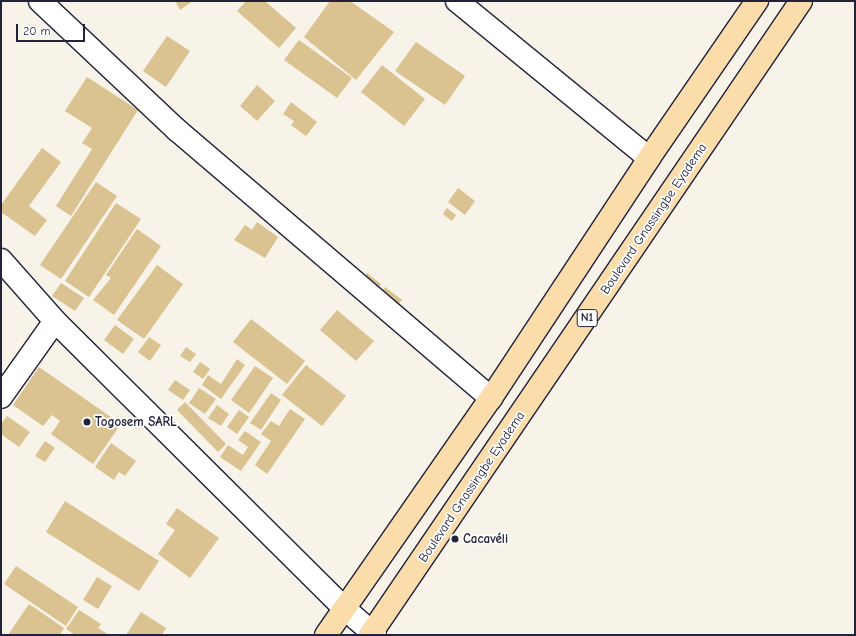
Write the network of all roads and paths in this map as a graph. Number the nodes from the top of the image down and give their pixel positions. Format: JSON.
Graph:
{"nodes":[{"id":1,"x":40,"y":1,"type":"edge"},
{"id":2,"x":457,"y":1,"type":"edge"},
{"id":3,"x":757,"y":1,"type":"edge"},
{"id":4,"x":801,"y":1,"type":"edge"},
{"id":5,"x":649,"y":158,"type":"junction"},
{"id":6,"x":1,"y":260,"type":"edge"},
{"id":7,"x":55,"y":321,"type":"junction"},
{"id":8,"x":1,"y":397,"type":"edge"},
{"id":9,"x":491,"y":398,"type":"junction"},
{"id":10,"x":345,"y":609,"type":"junction"},
{"id":11,"x":372,"y":634,"type":"edge"},
{"id":12,"x":326,"y":635,"type":"edge"}],
"edges":[{"from":1,"to":9,"type":"street"},
{"from":2,"to":5,"type":"street"},
{"from":3,"to":5,"type":"highway"},
{"from":4,"to":11,"type":"highway","name":"Boulevard Gnassingbe Eyadema","number":"N1"},
{"from":5,"to":9,"type":"highway"},
{"from":6,"to":7,"type":"street"},
{"from":7,"to":8,"type":"street"},
{"from":7,"to":10,"type":"street"},
{"from":9,"to":10,"type":"highway"},
{"from":10,"to":11,"type":"street"},
{"from":10,"to":12,"type":"highway"}]}
